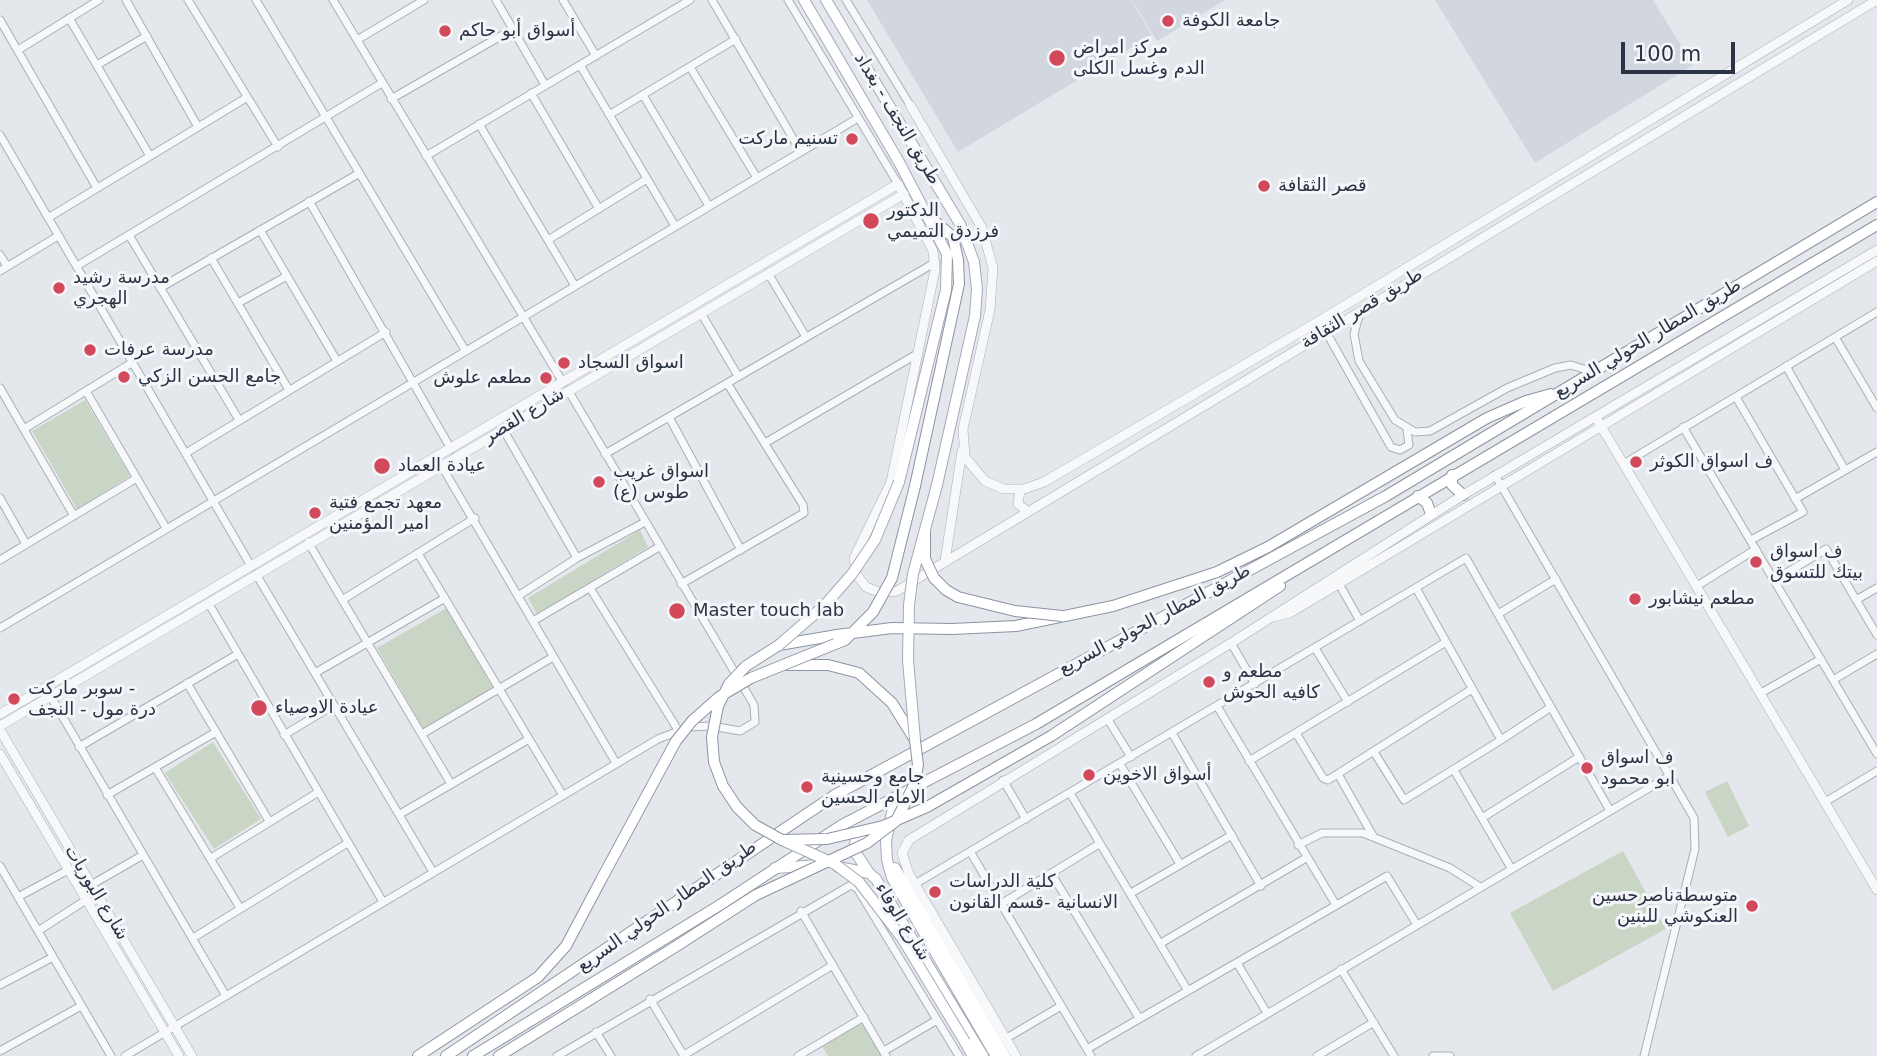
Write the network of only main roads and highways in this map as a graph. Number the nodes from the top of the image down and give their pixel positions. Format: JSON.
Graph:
{"nodes":[{"id":1,"x":804,"y":0,"type":"edge"},
{"id":2,"x":826,"y":0,"type":"edge"},
{"id":3,"x":862,"y":98,"type":"junction"},
{"id":4,"x":850,"y":105,"type":"road end"},
{"id":5,"x":1877,"y":202,"type":"edge"},
{"id":6,"x":930,"y":216,"type":"junction"},
{"id":7,"x":1877,"y":225,"type":"edge"},
{"id":8,"x":1744,"y":281,"type":"junction"},
{"id":9,"x":1754,"y":297,"type":"junction"},
{"id":10,"x":1714,"y":299,"type":"junction"},
{"id":11,"x":1723,"y":316,"type":"junction"},
{"id":12,"x":1559,"y":393,"type":"junction"},
{"id":13,"x":1452,"y":475,"type":"junction"},
{"id":14,"x":1463,"y":495,"type":"road end"},
{"id":15,"x":1418,"y":496,"type":"junction"},
{"id":16,"x":1431,"y":514,"type":"road end"},
{"id":17,"x":925,"y":531,"type":"junction"},
{"id":18,"x":1326,"y":551,"type":"junction"},
{"id":19,"x":1062,"y":616,"type":"junction"},
{"id":20,"x":779,"y":645,"type":"junction"},
{"id":21,"x":785,"y":665,"type":"junction"},
{"id":22,"x":915,"y":740,"type":"junction"},
{"id":23,"x":895,"y":798,"type":"junction"},
{"id":24,"x":896,"y":821,"type":"junction"},
{"id":25,"x":782,"y":840,"type":"junction"},
{"id":26,"x":887,"y":860,"type":"junction"},
{"id":27,"x":773,"y":869,"type":"junction"},
{"id":28,"x":869,"y":873,"type":"junction"},
{"id":29,"x":418,"y":1056,"type":"edge"},
{"id":30,"x":446,"y":1056,"type":"edge"},
{"id":31,"x":472,"y":1056,"type":"edge"},
{"id":32,"x":499,"y":1056,"type":"edge"},
{"id":33,"x":973,"y":1056,"type":"edge"},
{"id":34,"x":983,"y":1056,"type":"edge"},
{"id":35,"x":996,"y":1056,"type":"edge"},
{"id":36,"x":1005,"y":1056,"type":"edge"}],
"edges":[{"from":1,"to":3,"type":"main road"},
{"from":2,"to":17,"type":"main road","name":"طريق النجف - بغداد","bridge":true},
{"from":3,"to":4,"type":"main road"},
{"from":3,"to":6,"type":"main road"},
{"from":5,"to":8,"type":"main road","name":"طريق المطار الحولي السريع"},
{"from":6,"to":20,"type":"main road","bridge":true},
{"from":6,"to":21,"type":"main road","bridge":true},
{"from":7,"to":9,"type":"main road","name":"طريق المطار الحولي السريع"},
{"from":8,"to":9,"type":"main road"},
{"from":8,"to":10,"type":"main road","name":"طريق المطار الحولي السريع"},
{"from":9,"to":11,"type":"main road","name":"طريق المطار الحولي السريع"},
{"from":10,"to":11,"type":"main road"},
{"from":10,"to":12,"type":"main road","name":"طريق المطار الحولي السريع"},
{"from":11,"to":13,"type":"main road","name":"طريق المطار الحولي السريع"},
{"from":12,"to":19,"type":"main road"},
{"from":12,"to":30,"type":"main road","name":"طريق المطار الحولي السريع"},
{"from":13,"to":14,"type":"main road"},
{"from":13,"to":15,"type":"main road","name":"طريق المطار الحولي السريع"},
{"from":15,"to":16,"type":"main road"},
{"from":15,"to":18,"type":"main road","name":"طريق المطار الحولي السريع"},
{"from":17,"to":19,"type":"main road","bridge":true},
{"from":17,"to":22,"type":"main road","name":"طريق النجف - بغداد","bridge":true},
{"from":18,"to":23,"type":"main road","name":"طريق المطار الحولي السريع"},
{"from":18,"to":25,"type":"main road","bridge":true},
{"from":19,"to":20,"type":"main road","bridge":true},
{"from":20,"to":25,"type":"main road","bridge":true},
{"from":21,"to":22,"type":"main road","bridge":true},
{"from":21,"to":29,"type":"main road","bridge":true},
{"from":22,"to":24,"type":"main road","name":"طريق النجف - بغداد","bridge":true},
{"from":23,"to":26,"type":"main road","name":"شارع الوفاء"},
{"from":23,"to":27,"type":"main road","name":"طريق المطار الحولي السريع"},
{"from":24,"to":32,"type":"main road","bridge":true},
{"from":24,"to":36,"type":"main road"},
{"from":25,"to":33,"type":"main road","bridge":true},
{"from":26,"to":28,"type":"main road"},
{"from":26,"to":35,"type":"main road","name":"شارع الوفاء"},
{"from":27,"to":28,"type":"main road","name":"شارع الوفاء"},
{"from":27,"to":31,"type":"main road","name":"طريق المطار الحولي السريع"},
{"from":28,"to":34,"type":"main road","name":"شارع الوفاء"}]}
